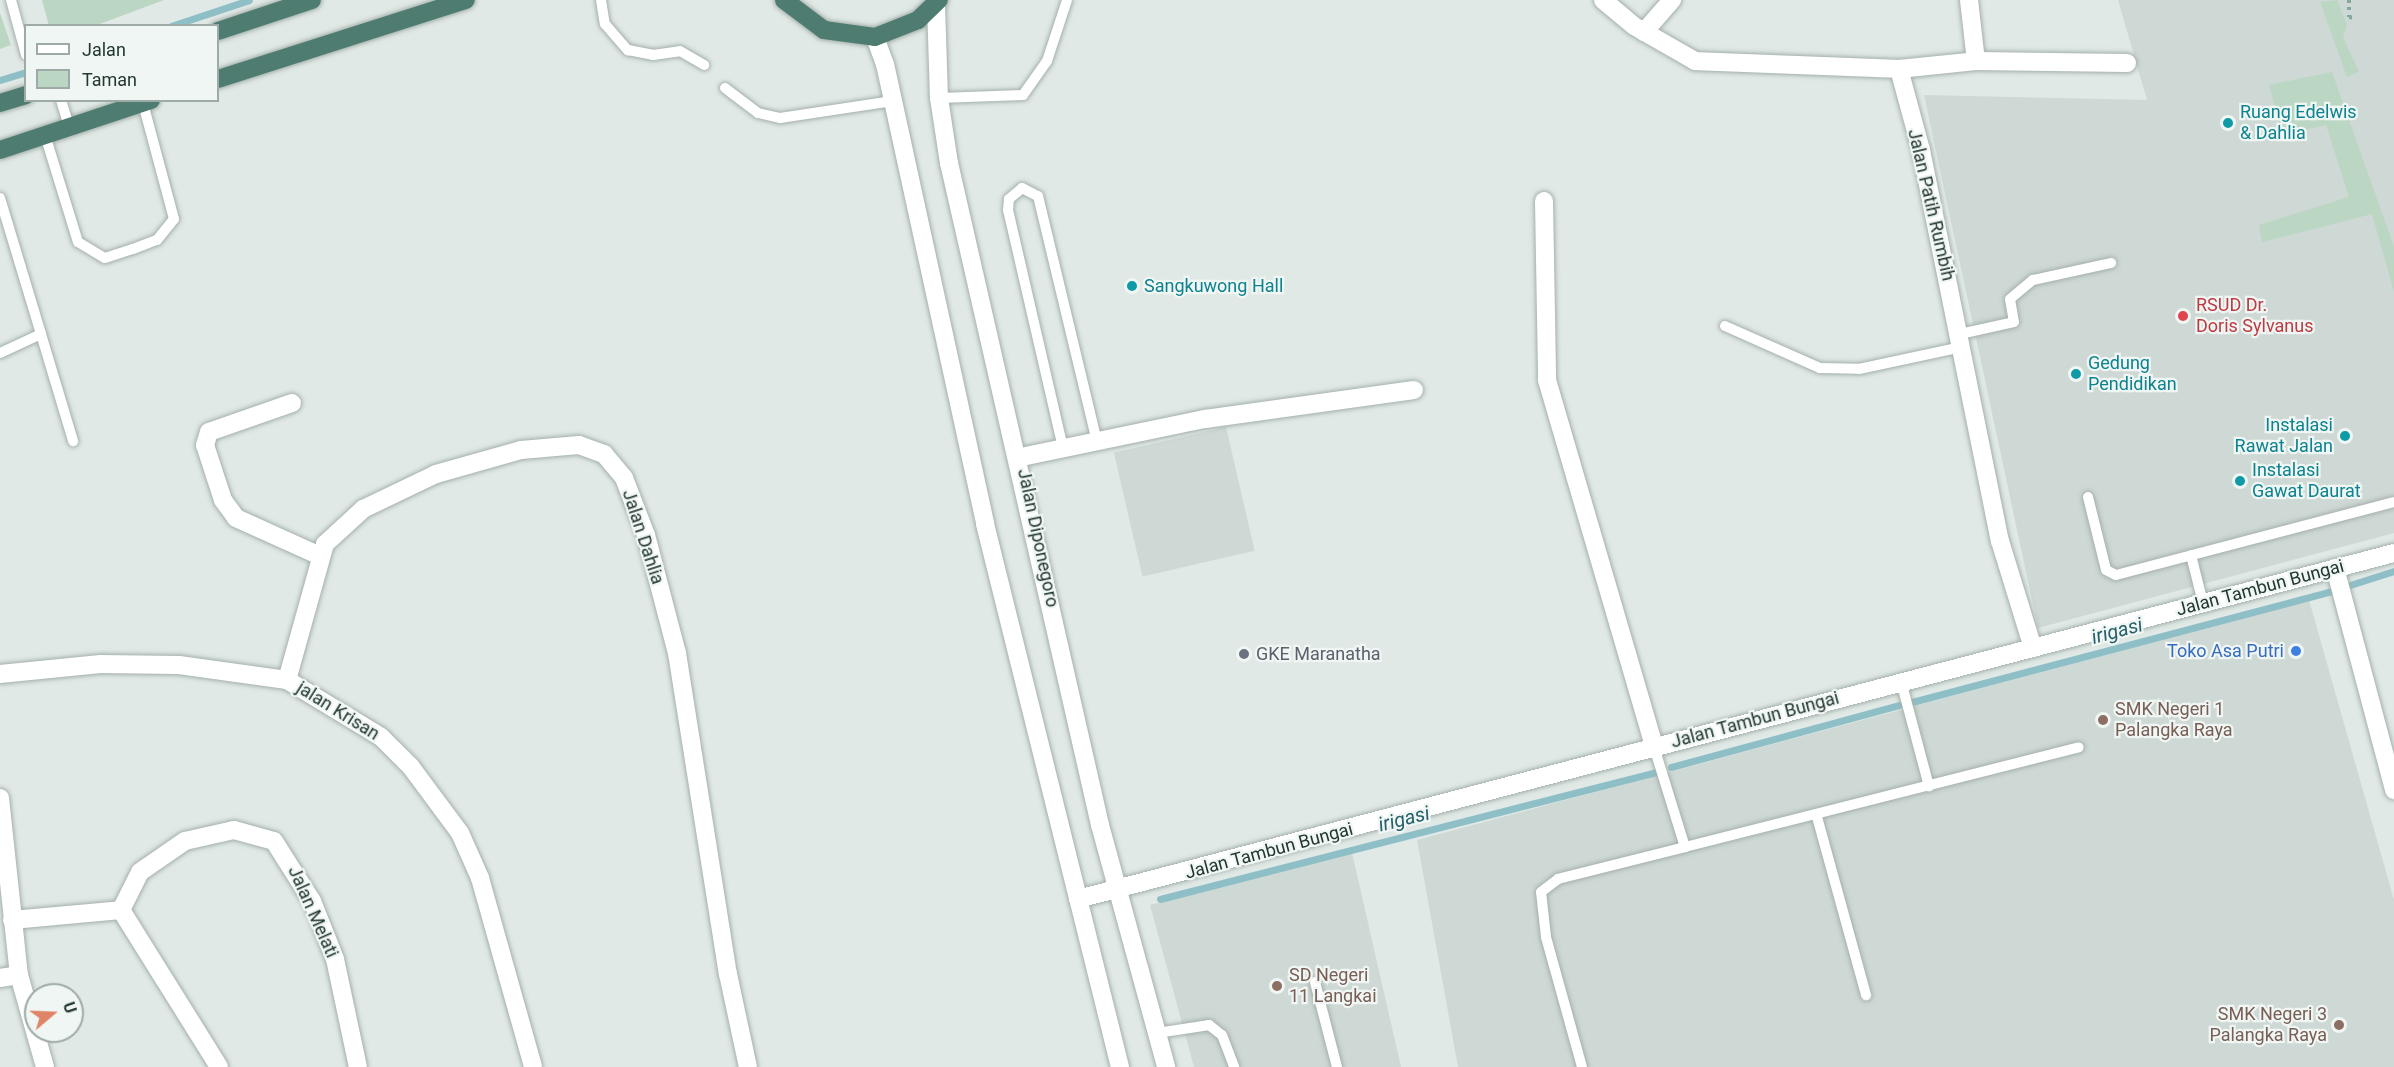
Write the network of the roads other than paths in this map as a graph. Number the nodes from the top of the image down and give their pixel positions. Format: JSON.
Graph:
{"nodes":[{"id":1,"x":11,"y":0,"type":"edge"},
{"id":2,"x":312,"y":0,"type":"edge"},
{"id":3,"x":466,"y":0,"type":"edge"},
{"id":4,"x":601,"y":0,"type":"edge"},
{"id":5,"x":784,"y":0,"type":"edge"},
{"id":6,"x":1067,"y":0,"type":"edge"},
{"id":7,"x":1603,"y":0,"type":"edge"},
{"id":8,"x":1672,"y":0,"type":"edge"},
{"id":9,"x":1969,"y":0,"type":"edge"},
{"id":10,"x":937,"y":2,"type":"edge"},
{"id":11,"x":219,"y":31,"type":"edge"},
{"id":12,"x":1644,"y":32,"type":"junction"},
{"id":13,"x":875,"y":37,"type":"junction"},
{"id":14,"x":24,"y":48,"type":"edge"},
{"id":15,"x":1976,"y":61,"type":"junction"},
{"id":16,"x":2127,"y":63,"type":"dead end"},
{"id":17,"x":704,"y":65,"type":"dead end"},
{"id":18,"x":1899,"y":69,"type":"junction"},
{"id":19,"x":219,"y":79,"type":"edge"},
{"id":20,"x":725,"y":87,"type":"dead end"},
{"id":21,"x":24,"y":95,"type":"edge"},
{"id":22,"x":939,"y":98,"type":"junction"},
{"id":23,"x":893,"y":101,"type":"junction"},
{"id":24,"x":62,"y":102,"type":"edge"},
{"id":25,"x":147,"y":102,"type":"edge"},
{"id":26,"x":0,"y":103,"type":"edge"},
{"id":27,"x":69,"y":127,"type":"junction"},
{"id":28,"x":45,"y":135,"type":"junction"},
{"id":29,"x":0,"y":150,"type":"edge"},
{"id":30,"x":0,"y":198,"type":"edge"},
{"id":31,"x":1544,"y":201,"type":"dead end"},
{"id":32,"x":4,"y":221,"type":"edge"},
{"id":33,"x":2110,"y":263,"type":"dead end"},
{"id":34,"x":1725,"y":326,"type":"dead end"},
{"id":35,"x":41,"y":334,"type":"junction"},
{"id":36,"x":1961,"y":340,"type":"junction"},
{"id":37,"x":0,"y":353,"type":"edge"},
{"id":38,"x":1414,"y":390,"type":"dead end"},
{"id":39,"x":292,"y":403,"type":"dead end"},
{"id":40,"x":73,"y":441,"type":"dead end"},
{"id":41,"x":1097,"y":441,"type":"junction"},
{"id":42,"x":1063,"y":448,"type":"junction"},
{"id":43,"x":1021,"y":457,"type":"junction"},
{"id":44,"x":2088,"y":497,"type":"dead end"},
{"id":45,"x":2394,"y":501,"type":"edge"},
{"id":46,"x":2394,"y":553,"type":"edge"},
{"id":47,"x":2191,"y":555,"type":"junction"},
{"id":48,"x":320,"y":556,"type":"junction"},
{"id":49,"x":2335,"y":568,"type":"junction"},
{"id":50,"x":2204,"y":603,"type":"junction"},
{"id":51,"x":2033,"y":648,"type":"junction"},
{"id":52,"x":0,"y":674,"type":"edge"},
{"id":53,"x":287,"y":680,"type":"junction"},
{"id":54,"x":1901,"y":681,"type":"junction"},
{"id":55,"x":1654,"y":747,"type":"junction"},
{"id":56,"x":2079,"y":747,"type":"dead end"},
{"id":57,"x":1929,"y":786,"type":"junction"},
{"id":58,"x":2394,"y":790,"type":"edge"},
{"id":59,"x":0,"y":798,"type":"edge"},
{"id":60,"x":1817,"y":817,"type":"junction"},
{"id":61,"x":1685,"y":847,"type":"junction"},
{"id":62,"x":1117,"y":889,"type":"junction"},
{"id":63,"x":1078,"y":899,"type":"junction"},
{"id":64,"x":121,"y":910,"type":"junction"},
{"id":65,"x":12,"y":920,"type":"junction"},
{"id":66,"x":19,"y":975,"type":"junction"},
{"id":67,"x":0,"y":978,"type":"edge"},
{"id":68,"x":1315,"y":982,"type":"dead end"},
{"id":69,"x":1866,"y":995,"type":"dead end"},
{"id":70,"x":1157,"y":1033,"type":"junction"},
{"id":71,"x":45,"y":1067,"type":"edge"},
{"id":72,"x":219,"y":1067,"type":"edge"},
{"id":73,"x":358,"y":1067,"type":"edge"},
{"id":74,"x":533,"y":1067,"type":"edge"},
{"id":75,"x":748,"y":1067,"type":"edge"},
{"id":76,"x":1120,"y":1067,"type":"edge"},
{"id":77,"x":1166,"y":1067,"type":"edge"},
{"id":78,"x":1234,"y":1067,"type":"edge"},
{"id":79,"x":1337,"y":1067,"type":"edge"},
{"id":80,"x":1582,"y":1067,"type":"edge"}],
"edges":[{"from":1,"to":14,"type":"lane"},
{"from":2,"to":11,"type":"highway"},
{"from":3,"to":19,"type":"highway"},
{"from":4,"to":17,"type":"lane"},
{"from":5,"to":13,"type":"highway"},
{"from":6,"to":22,"type":"lane"},
{"from":7,"to":12,"type":"street"},
{"from":8,"to":12,"type":"street"},
{"from":9,"to":15,"type":"street"},
{"from":10,"to":13,"type":"highway"},
{"from":10,"to":22,"type":"street","name":"Jalan Diponegoro"},
{"from":12,"to":18,"type":"street"},
{"from":13,"to":23,"type":"street"},
{"from":15,"to":16,"type":"street"},
{"from":15,"to":18,"type":"street"},
{"from":18,"to":36,"type":"street","name":"Jalan Patih Rumbih"},
{"from":20,"to":23,"type":"lane"},
{"from":21,"to":26,"type":"highway"},
{"from":22,"to":43,"type":"street","name":"Jalan Diponegoro"},
{"from":23,"to":63,"type":"street"},
{"from":24,"to":27,"type":"lane"},
{"from":25,"to":27,"type":"highway"},
{"from":25,"to":28,"type":"lane"},
{"from":27,"to":28,"type":"highway"},
{"from":28,"to":29,"type":"highway"},
{"from":30,"to":32,"type":"lane"},
{"from":31,"to":55,"type":"street"},
{"from":32,"to":35,"type":"lane"},
{"from":33,"to":36,"type":"lane"},
{"from":34,"to":36,"type":"lane"},
{"from":35,"to":37,"type":"lane"},
{"from":35,"to":40,"type":"lane"},
{"from":36,"to":51,"type":"street","name":"Jalan Patih Rumbih"},
{"from":38,"to":41,"type":"street"},
{"from":39,"to":48,"type":"street"},
{"from":41,"to":42,"type":"street"},
{"from":41,"to":42,"type":"lane"},
{"from":42,"to":43,"type":"street"},
{"from":43,"to":62,"type":"street","name":"Jalan Diponegoro"},
{"from":44,"to":47,"type":"lane"},
{"from":45,"to":47,"type":"lane"},
{"from":46,"to":49,"type":"street","name":"Jalan Tambun Bungai"},
{"from":47,"to":50,"type":"lane"},
{"from":48,"to":53,"type":"street","name":"Jalan Dahlia"},
{"from":48,"to":75,"type":"street","name":"Jalan Dahlia"},
{"from":49,"to":50,"type":"street","name":"Jalan Tambun Bungai"},
{"from":49,"to":58,"type":"street"},
{"from":50,"to":51,"type":"street","name":"Jalan Tambun Bungai"},
{"from":51,"to":54,"type":"street","name":"Jalan Tambun Bungai"},
{"from":52,"to":53,"type":"street","name":"jalan Krisan"},
{"from":53,"to":74,"type":"street","name":"jalan Krisan"},
{"from":54,"to":55,"type":"street","name":"Jalan Tambun Bungai"},
{"from":54,"to":57,"type":"lane"},
{"from":55,"to":61,"type":"lane"},
{"from":55,"to":62,"type":"street","name":"Jalan Tambun Bungai"},
{"from":56,"to":57,"type":"lane"},
{"from":57,"to":60,"type":"lane"},
{"from":59,"to":65,"type":"street"},
{"from":60,"to":61,"type":"lane"},
{"from":60,"to":69,"type":"lane"},
{"from":61,"to":80,"type":"lane"},
{"from":62,"to":63,"type":"street","name":"Jalan Tambun Bungai"},
{"from":62,"to":70,"type":"street","name":"Jalan Diponegoro"},
{"from":63,"to":76,"type":"street"},
{"from":64,"to":65,"type":"street"},
{"from":64,"to":72,"type":"street"},
{"from":64,"to":73,"type":"street","name":"Jalan Melati"},
{"from":65,"to":66,"type":"street"},
{"from":66,"to":67,"type":"street"},
{"from":66,"to":71,"type":"street"},
{"from":68,"to":79,"type":"lane"},
{"from":70,"to":77,"type":"street","name":"Jalan Diponegoro"},
{"from":70,"to":78,"type":"lane"}]}
